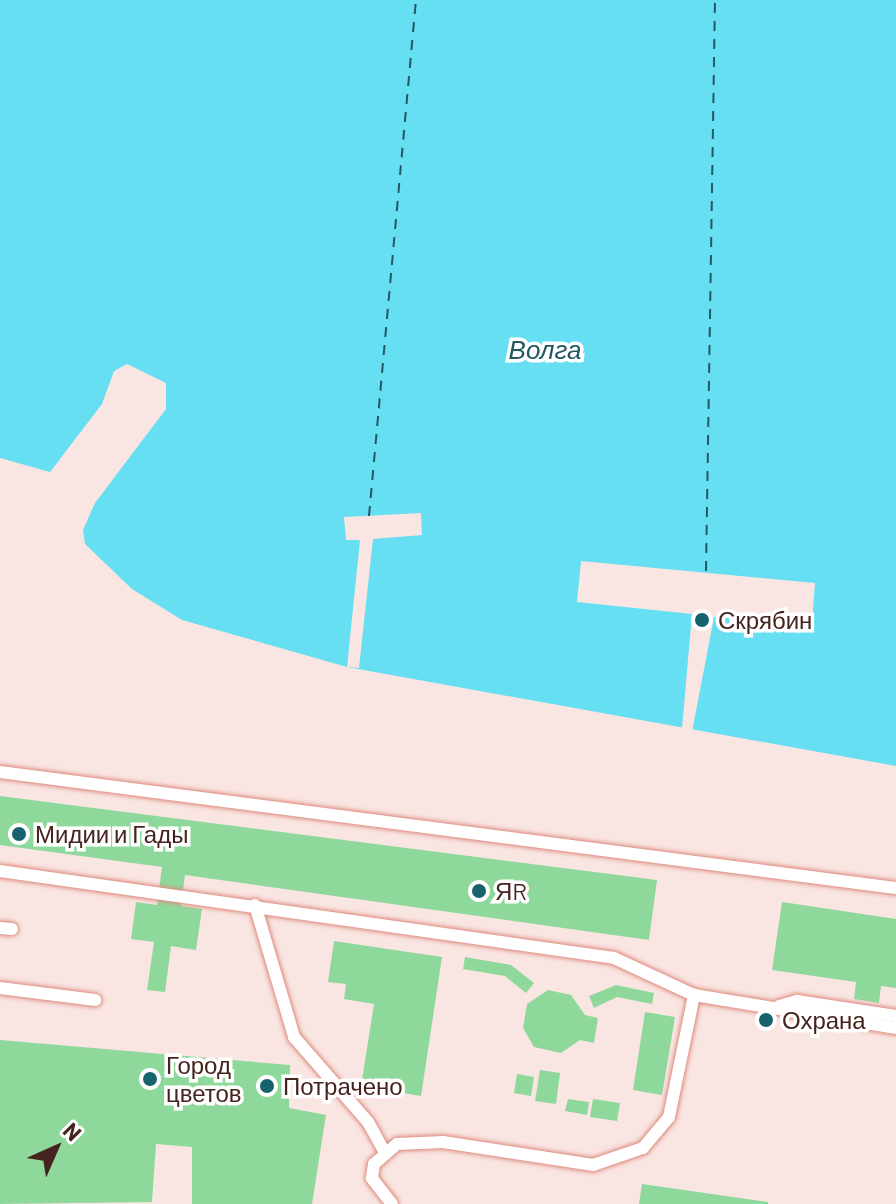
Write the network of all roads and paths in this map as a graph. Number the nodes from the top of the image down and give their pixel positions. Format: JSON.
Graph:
{"nodes":[{"id":1,"x":0,"y":772,"type":"edge"},
{"id":2,"x":0,"y":871,"type":"edge"},
{"id":3,"x":896,"y":888,"type":"edge"},
{"id":4,"x":255,"y":905,"type":"junction"},
{"id":5,"x":0,"y":988,"type":"edge"},
{"id":6,"x":694,"y":995,"type":"junction"},
{"id":7,"x":95,"y":1000,"type":"dead end"},
{"id":8,"x":779,"y":1006,"type":"junction"},
{"id":9,"x":896,"y":1016,"type":"edge"},
{"id":10,"x":896,"y":1028,"type":"edge"},
{"id":11,"x":384,"y":1151,"type":"junction"},
{"id":12,"x":392,"y":1204,"type":"edge"}],
"edges":[{"from":1,"to":3,"type":"lane"},
{"from":2,"to":4,"type":"lane"},
{"from":4,"to":6,"type":"lane"},
{"from":4,"to":11,"type":"lane"},
{"from":5,"to":7,"type":"lane"},
{"from":6,"to":8,"type":"lane"},
{"from":6,"to":11,"type":"lane"},
{"from":8,"to":9,"type":"lane"},
{"from":8,"to":10,"type":"lane"},
{"from":11,"to":12,"type":"lane"}]}
